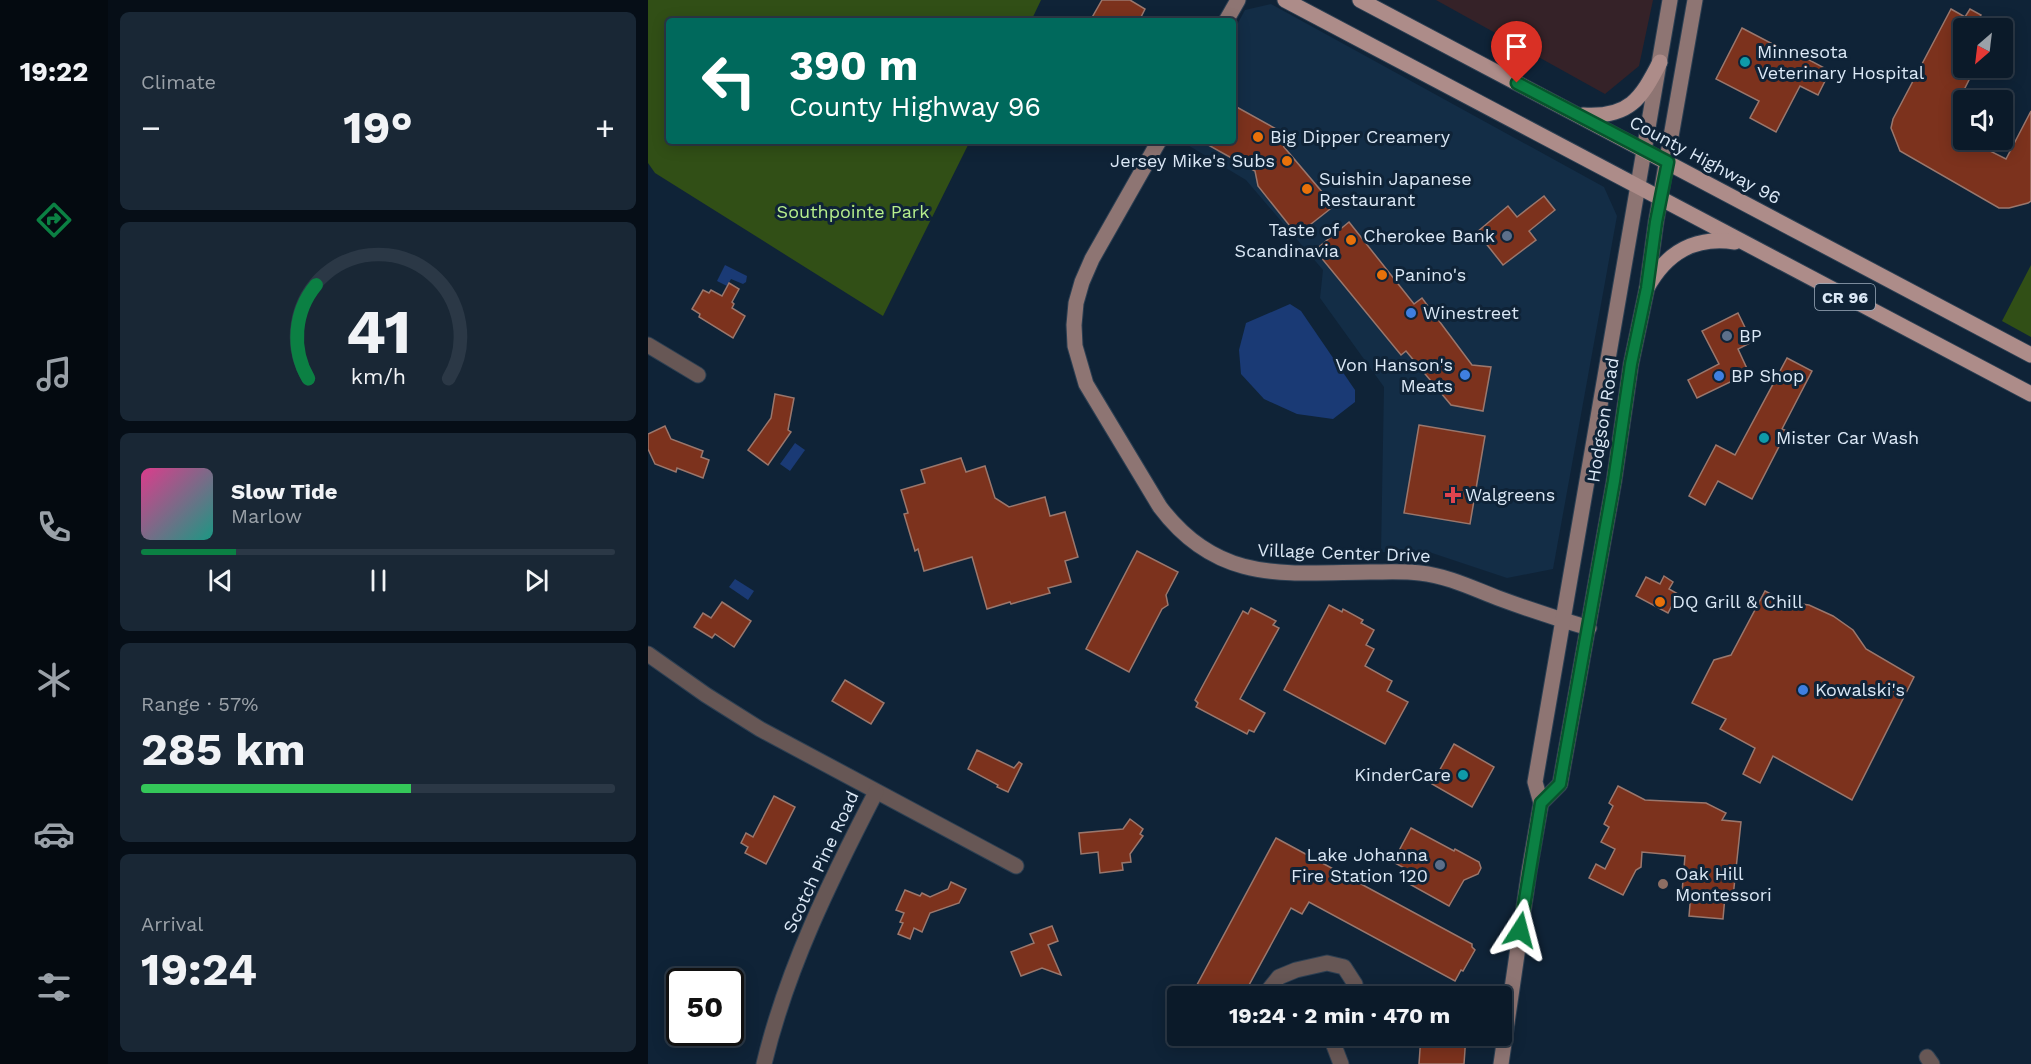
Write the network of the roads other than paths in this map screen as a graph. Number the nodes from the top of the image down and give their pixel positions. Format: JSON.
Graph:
{"nodes":[{"id":1,"x":1238,"y":0,"type":"edge"},
{"id":2,"x":1285,"y":0,"type":"edge"},
{"id":3,"x":1360,"y":0,"type":"edge"},
{"id":4,"x":1670,"y":0,"type":"edge"},
{"id":5,"x":1695,"y":0,"type":"edge"},
{"id":6,"x":1228,"y":18,"type":"edge"},
{"id":7,"x":1660,"y":62,"type":"junction"},
{"id":8,"x":1578,"y":115,"type":"junction"},
{"id":9,"x":1157,"y":144,"type":"edge"},
{"id":10,"x":1643,"y":149,"type":"junction"},
{"id":11,"x":1668,"y":162,"type":"junction"},
{"id":12,"x":1637,"y":186,"type":"junction"},
{"id":13,"x":1660,"y":198,"type":"junction"},
{"id":14,"x":1745,"y":244,"type":"junction"},
{"id":15,"x":1647,"y":288,"type":"junction"},
{"id":16,"x":648,"y":345,"type":"edge"},
{"id":17,"x":2031,"y":355,"type":"edge"},
{"id":18,"x":698,"y":375,"type":"dead end"},
{"id":19,"x":2031,"y":393,"type":"edge"},
{"id":20,"x":1562,"y":620,"type":"junction"},
{"id":21,"x":1589,"y":628,"type":"junction"},
{"id":22,"x":648,"y":654,"type":"edge"},
{"id":23,"x":876,"y":792,"type":"junction"},
{"id":24,"x":1541,"y":803,"type":"junction"},
{"id":25,"x":1016,"y":866,"type":"dead end"},
{"id":26,"x":1271,"y":986,"type":"edge"},
{"id":27,"x":1355,"y":986,"type":"edge"},
{"id":28,"x":1334,"y":1046,"type":"edge"},
{"id":29,"x":764,"y":1064,"type":"edge"},
{"id":30,"x":1341,"y":1064,"type":"edge"},
{"id":31,"x":1501,"y":1064,"type":"edge"}],
"edges":[{"from":1,"to":6,"type":"main road"},
{"from":2,"to":12,"type":"main road","number":"CR 96"},
{"from":3,"to":8,"type":"main road","name":"County Highway 96","number":"CR 96"},
{"from":4,"to":7,"type":"main road","name":"Hodgson Road"},
{"from":5,"to":11,"type":"main road","name":"Hodgson Road"},
{"from":7,"to":8,"type":"main road"},
{"from":7,"to":10,"type":"main road","name":"Hodgson Road"},
{"from":8,"to":10,"type":"main road","name":"County Highway 96","number":"CR 96"},
{"from":9,"to":20,"type":"main road","name":"Village Center Drive"},
{"from":10,"to":11,"type":"main road","name":"County Highway 96","number":"CR 96"},
{"from":10,"to":12,"type":"main road","name":"Hodgson Road"},
{"from":11,"to":13,"type":"main road","name":"Hodgson Road"},
{"from":11,"to":17,"type":"main road","name":"County Highway 96","number":"CR 96"},
{"from":12,"to":13,"type":"main road","number":"CR 96"},
{"from":12,"to":20,"type":"main road","name":"Hodgson Road"},
{"from":13,"to":14,"type":"main road","number":"CR 96"},
{"from":13,"to":15,"type":"main road","name":"Hodgson Road"},
{"from":14,"to":15,"type":"main road"},
{"from":14,"to":19,"type":"main road","number":"CR 96"},
{"from":15,"to":21,"type":"main road","name":"Hodgson Road"},
{"from":16,"to":18,"type":"street"},
{"from":20,"to":21,"type":"main road","name":"Village Center Drive"},
{"from":20,"to":24,"type":"main road","name":"Hodgson Road"},
{"from":21,"to":24,"type":"main road","name":"Hodgson Road"},
{"from":22,"to":23,"type":"street","name":"Scotch Pine Road"},
{"from":23,"to":25,"type":"street"},
{"from":23,"to":29,"type":"street","name":"Scotch Pine Road"},
{"from":24,"to":31,"type":"main road","name":"Hodgson Road"},
{"from":26,"to":27,"type":"street"},
{"from":28,"to":30,"type":"street"}]}
